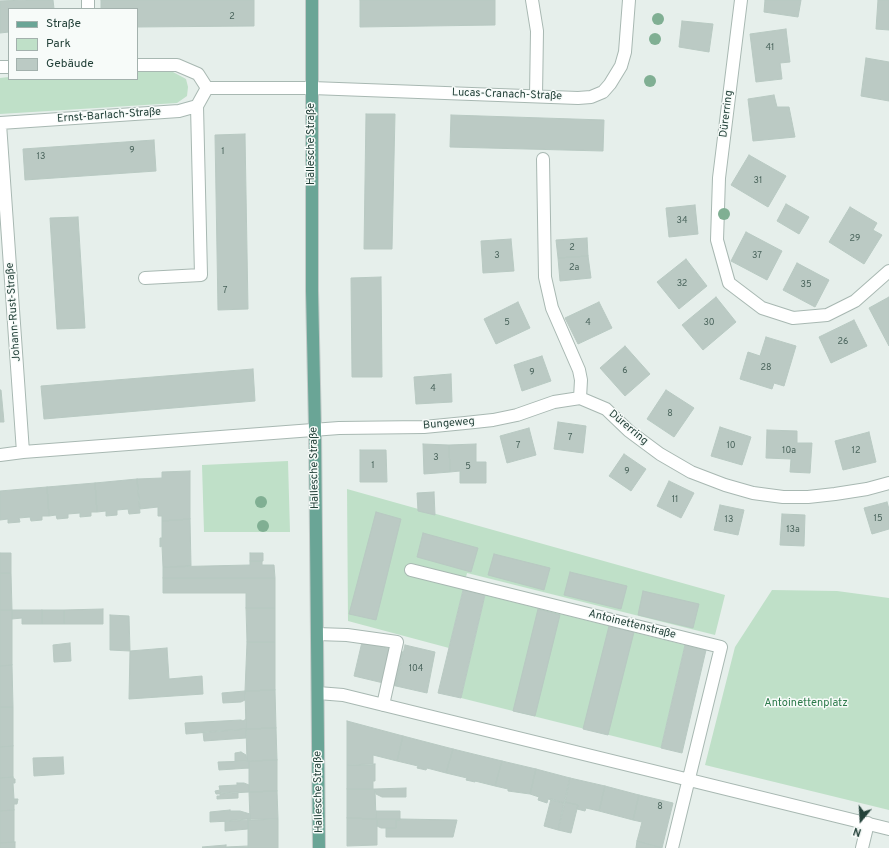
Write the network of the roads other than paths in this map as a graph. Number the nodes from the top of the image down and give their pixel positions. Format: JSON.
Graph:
{"nodes":[{"id":1,"x":312,"y":0,"type":"edge"},
{"id":2,"x":532,"y":0,"type":"edge"},
{"id":3,"x":629,"y":0,"type":"edge"},
{"id":4,"x":741,"y":0,"type":"edge"},
{"id":5,"x":138,"y":65,"type":"edge"},
{"id":6,"x":207,"y":88,"type":"junction"},
{"id":7,"x":312,"y":88,"type":"junction"},
{"id":8,"x":536,"y":96,"type":"junction"},
{"id":9,"x":197,"y":106,"type":"junction"},
{"id":10,"x":0,"y":124,"type":"edge"},
{"id":11,"x":543,"y":159,"type":"dead end"},
{"id":12,"x":889,"y":271,"type":"edge"},
{"id":13,"x":145,"y":278,"type":"dead end"},
{"id":14,"x":580,"y":398,"type":"junction"},
{"id":15,"x":315,"y":430,"type":"junction"},
{"id":16,"x":23,"y":452,"type":"junction"},
{"id":17,"x":0,"y":455,"type":"edge"},
{"id":18,"x":889,"y":483,"type":"edge"},
{"id":19,"x":411,"y":570,"type":"dead end"},
{"id":20,"x":317,"y":634,"type":"junction"},
{"id":21,"x":318,"y":693,"type":"junction"},
{"id":22,"x":383,"y":705,"type":"junction"},
{"id":23,"x":690,"y":780,"type":"junction"},
{"id":24,"x":868,"y":823,"type":"junction"},
{"id":25,"x":889,"y":829,"type":"edge"},
{"id":26,"x":319,"y":848,"type":"edge"},
{"id":27,"x":672,"y":848,"type":"edge"},
{"id":28,"x":862,"y":848,"type":"edge"}],
"edges":[{"from":1,"to":7,"type":"main road","name":"Hallesche Straße"},
{"from":2,"to":8,"type":"street"},
{"from":3,"to":8,"type":"street","name":"Lucas-Cranach-Straße"},
{"from":4,"to":12,"type":"street","name":"Dürerring"},
{"from":5,"to":6,"type":"street"},
{"from":6,"to":7,"type":"street"},
{"from":6,"to":9,"type":"street"},
{"from":7,"to":8,"type":"street","name":"Lucas-Cranach-Straße"},
{"from":7,"to":15,"type":"main road","name":"Hallesche Straße"},
{"from":9,"to":10,"type":"street","name":"Ernst-Barlach-Straße"},
{"from":9,"to":13,"type":"street"},
{"from":10,"to":16,"type":"street","name":"Johann-Rust-Straße"},
{"from":11,"to":14,"type":"street"},
{"from":14,"to":15,"type":"street","name":"Bungeweg"},
{"from":14,"to":18,"type":"street","name":"Dürerring"},
{"from":15,"to":16,"type":"street"},
{"from":15,"to":20,"type":"main road","name":"Hallesche Straße"},
{"from":16,"to":17,"type":"street"},
{"from":19,"to":23,"type":"street","name":"Antoinettenstraße"},
{"from":20,"to":21,"type":"main road","name":"Hallesche Straße"},
{"from":20,"to":22,"type":"street"},
{"from":21,"to":22,"type":"street"},
{"from":21,"to":26,"type":"main road","name":"Hallesche Straße"},
{"from":22,"to":23,"type":"street"},
{"from":23,"to":24,"type":"street"},
{"from":23,"to":27,"type":"street"},
{"from":24,"to":25,"type":"street"},
{"from":24,"to":28,"type":"street"}]}
